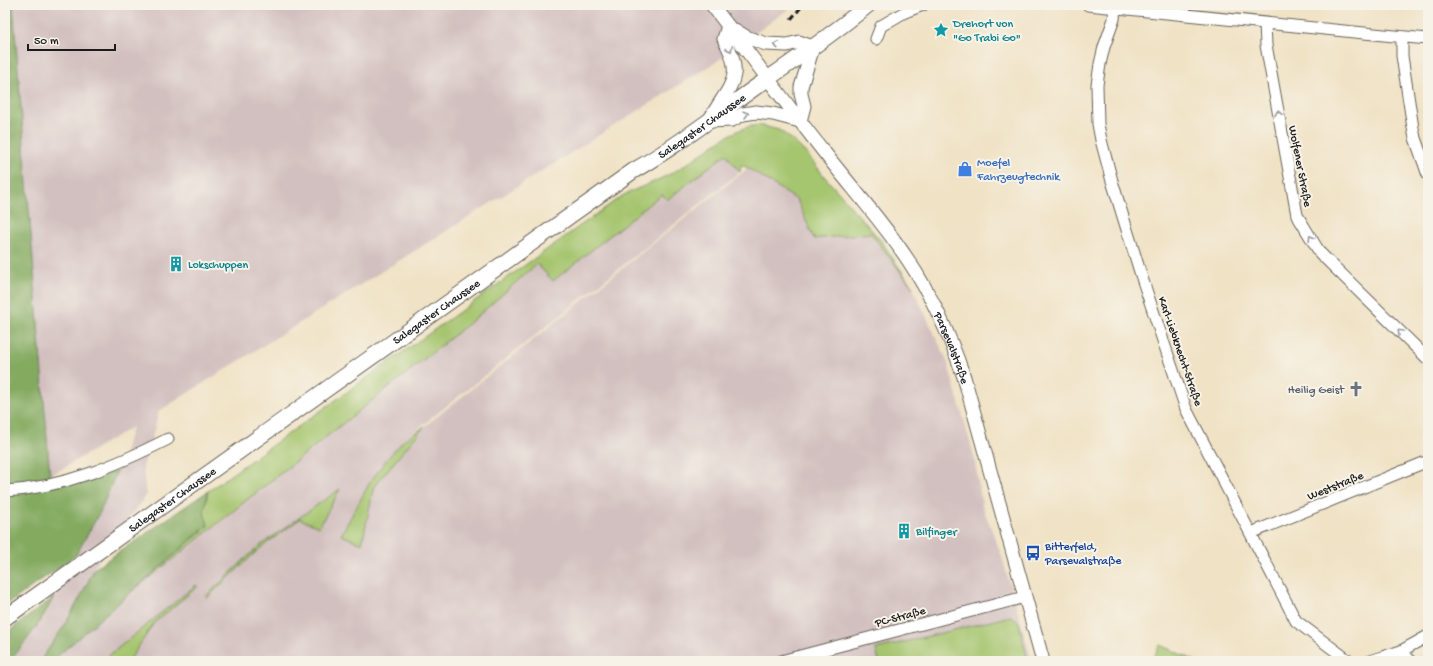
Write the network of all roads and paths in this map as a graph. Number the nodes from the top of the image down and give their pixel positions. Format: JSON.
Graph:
{"nodes":[{"id":1,"x":712,"y":5,"type":"edge"},
{"id":2,"x":868,"y":5,"type":"edge"},
{"id":3,"x":923,"y":5,"type":"edge"},
{"id":4,"x":1088,"y":5,"type":"edge"},
{"id":5,"x":1115,"y":8,"type":"junction"},
{"id":6,"x":1265,"y":23,"type":"junction"},
{"id":7,"x":728,"y":26,"type":"junction"},
{"id":8,"x":1402,"y":37,"type":"junction"},
{"id":9,"x":876,"y":39,"type":"dead end"},
{"id":10,"x":1428,"y":39,"type":"edge"},
{"id":11,"x":813,"y":47,"type":"junction"},
{"id":12,"x":768,"y":79,"type":"junction"},
{"id":13,"x":709,"y":121,"type":"junction"},
{"id":14,"x":800,"y":121,"type":"junction"},
{"id":15,"x":1428,"y":175,"type":"edge"},
{"id":16,"x":1426,"y":355,"type":"edge"},
{"id":17,"x":168,"y":439,"type":"dead end"},
{"id":18,"x":1428,"y":461,"type":"edge"},
{"id":19,"x":5,"y":491,"type":"edge"},
{"id":20,"x":1251,"y":533,"type":"junction"},
{"id":21,"x":1025,"y":597,"type":"junction"},
{"id":22,"x":5,"y":618,"type":"edge"},
{"id":23,"x":1428,"y":636,"type":"edge"},
{"id":24,"x":1401,"y":652,"type":"junction"},
{"id":25,"x":781,"y":661,"type":"edge"},
{"id":26,"x":1043,"y":661,"type":"edge"},
{"id":27,"x":1349,"y":661,"type":"edge"},
{"id":28,"x":1370,"y":661,"type":"edge"},
{"id":29,"x":1410,"y":661,"type":"edge"}],
"edges":[{"from":1,"to":7,"type":"street","name":"Parsevalstraße"},
{"from":2,"to":11,"type":"main road","name":"Salegaster Chaussee"},
{"from":3,"to":9,"type":"street"},
{"from":4,"to":5,"type":"street"},
{"from":5,"to":6,"type":"street"},
{"from":5,"to":20,"type":"street","name":"Karl-Liebknecht-Straße"},
{"from":6,"to":8,"type":"street"},
{"from":16,"to":6,"type":"street","name":"Wolfener Straße","one_way":true},
{"from":11,"to":7,"type":"street","one_way":true},
{"from":7,"to":12,"type":"street","name":"Parsevalstraße"},
{"from":7,"to":13,"type":"street","one_way":true},
{"from":8,"to":10,"type":"street"},
{"from":8,"to":15,"type":"street"},
{"from":11,"to":12,"type":"main road","name":"Salegaster Chaussee"},
{"from":11,"to":14,"type":"street"},
{"from":12,"to":13,"type":"main road","name":"Salegaster Chaussee"},
{"from":12,"to":14,"type":"street","name":"Parsevalstraße"},
{"from":13,"to":14,"type":"street","one_way":true},
{"from":13,"to":22,"type":"main road","name":"Salegaster Chaussee"},
{"from":14,"to":21,"type":"street","name":"Parsevalstraße"},
{"from":17,"to":19,"type":"street"},
{"from":18,"to":20,"type":"street","name":"Weststraße"},
{"from":20,"to":27,"type":"street","name":"Karl-Liebknecht-Straße"},
{"from":21,"to":25,"type":"street","name":"PC-Straße"},
{"from":21,"to":26,"type":"street","name":"Parsevalstraße"},
{"from":23,"to":24,"type":"street"},
{"from":24,"to":28,"type":"street"},
{"from":24,"to":29,"type":"street"}]}
